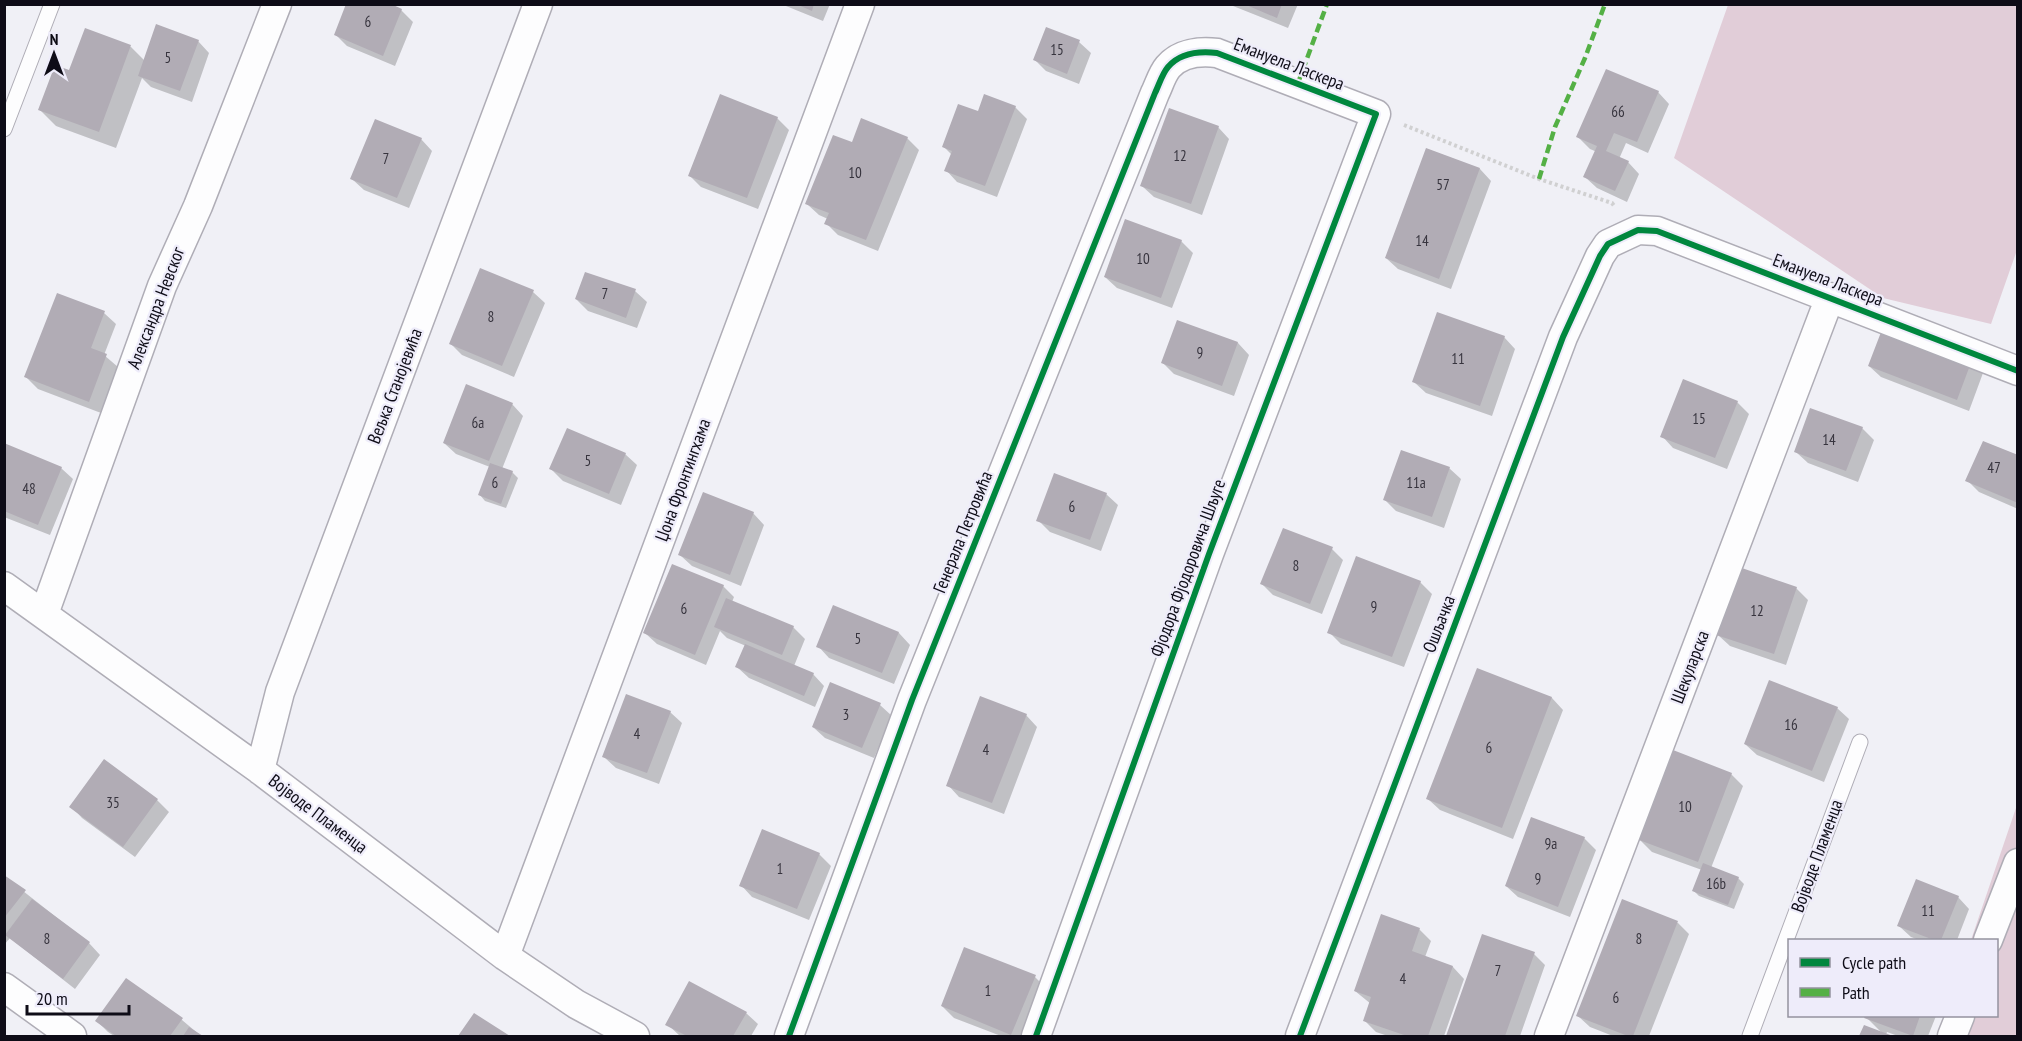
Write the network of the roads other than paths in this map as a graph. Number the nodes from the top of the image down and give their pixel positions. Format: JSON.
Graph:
{"nodes":[{"id":1,"x":52,"y":4,"type":"edge"},
{"id":2,"x":277,"y":4,"type":"edge"},
{"id":3,"x":538,"y":4,"type":"edge"},
{"id":4,"x":860,"y":4,"type":"edge"},
{"id":5,"x":1189,"y":54,"type":"joint"},
{"id":6,"x":1376,"y":114,"type":"joint"},
{"id":7,"x":4,"y":129,"type":"edge"},
{"id":8,"x":1626,"y":236,"type":"joint"},
{"id":9,"x":1830,"y":297,"type":"junction"},
{"id":10,"x":2018,"y":371,"type":"edge"},
{"id":11,"x":4,"y":586,"type":"edge"},
{"id":12,"x":44,"y":614,"type":"junction"},
{"id":13,"x":1860,"y":742,"type":"dead end"},
{"id":14,"x":260,"y":770,"type":"junction"},
{"id":15,"x":2018,"y":863,"type":"edge"},
{"id":16,"x":1988,"y":939,"type":"edge"},
{"id":17,"x":505,"y":956,"type":"junction"},
{"id":18,"x":4,"y":987,"type":"edge"},
{"id":19,"x":1960,"y":1017,"type":"edge"},
{"id":20,"x":72,"y":1036,"type":"edge"},
{"id":21,"x":635,"y":1036,"type":"edge"},
{"id":22,"x":789,"y":1036,"type":"edge"},
{"id":23,"x":1036,"y":1036,"type":"edge"},
{"id":24,"x":1300,"y":1036,"type":"edge"},
{"id":25,"x":1550,"y":1036,"type":"edge"},
{"id":26,"x":1750,"y":1036,"type":"edge"},
{"id":27,"x":1952,"y":1036,"type":"edge"}],
"edges":[{"from":1,"to":7,"type":"lane"},
{"from":2,"to":12,"type":"street","name":"Александра Невског"},
{"from":3,"to":14,"type":"street","name":"Вељка Станојевића"},
{"from":4,"to":17,"type":"street","name":"Џона Фронтингхама"},
{"from":5,"to":6,"type":"street","name":"Емануела Ласкера"},
{"from":5,"to":22,"type":"street","name":"Генерала Петровића"},
{"from":6,"to":23,"type":"street","name":"Фјодора Фјодоровича Шљуге"},
{"from":8,"to":9,"type":"street","name":"Емануела Ласкера"},
{"from":8,"to":24,"type":"street","name":"Ошљачка"},
{"from":9,"to":10,"type":"street","name":"Емануела Ласкера"},
{"from":9,"to":25,"type":"street","name":"Шекуларска"},
{"from":11,"to":12,"type":"street","name":"Војводе Пламенца"},
{"from":12,"to":14,"type":"street","name":"Војводе Пламенца"},
{"from":13,"to":26,"type":"lane","name":"Војводе Пламенца"},
{"from":14,"to":17,"type":"street","name":"Војводе Пламенца"},
{"from":15,"to":16,"type":"street"},
{"from":17,"to":21,"type":"street","name":"Војводе Пламенца"},
{"from":18,"to":20,"type":"street"},
{"from":19,"to":27,"type":"street"}]}
